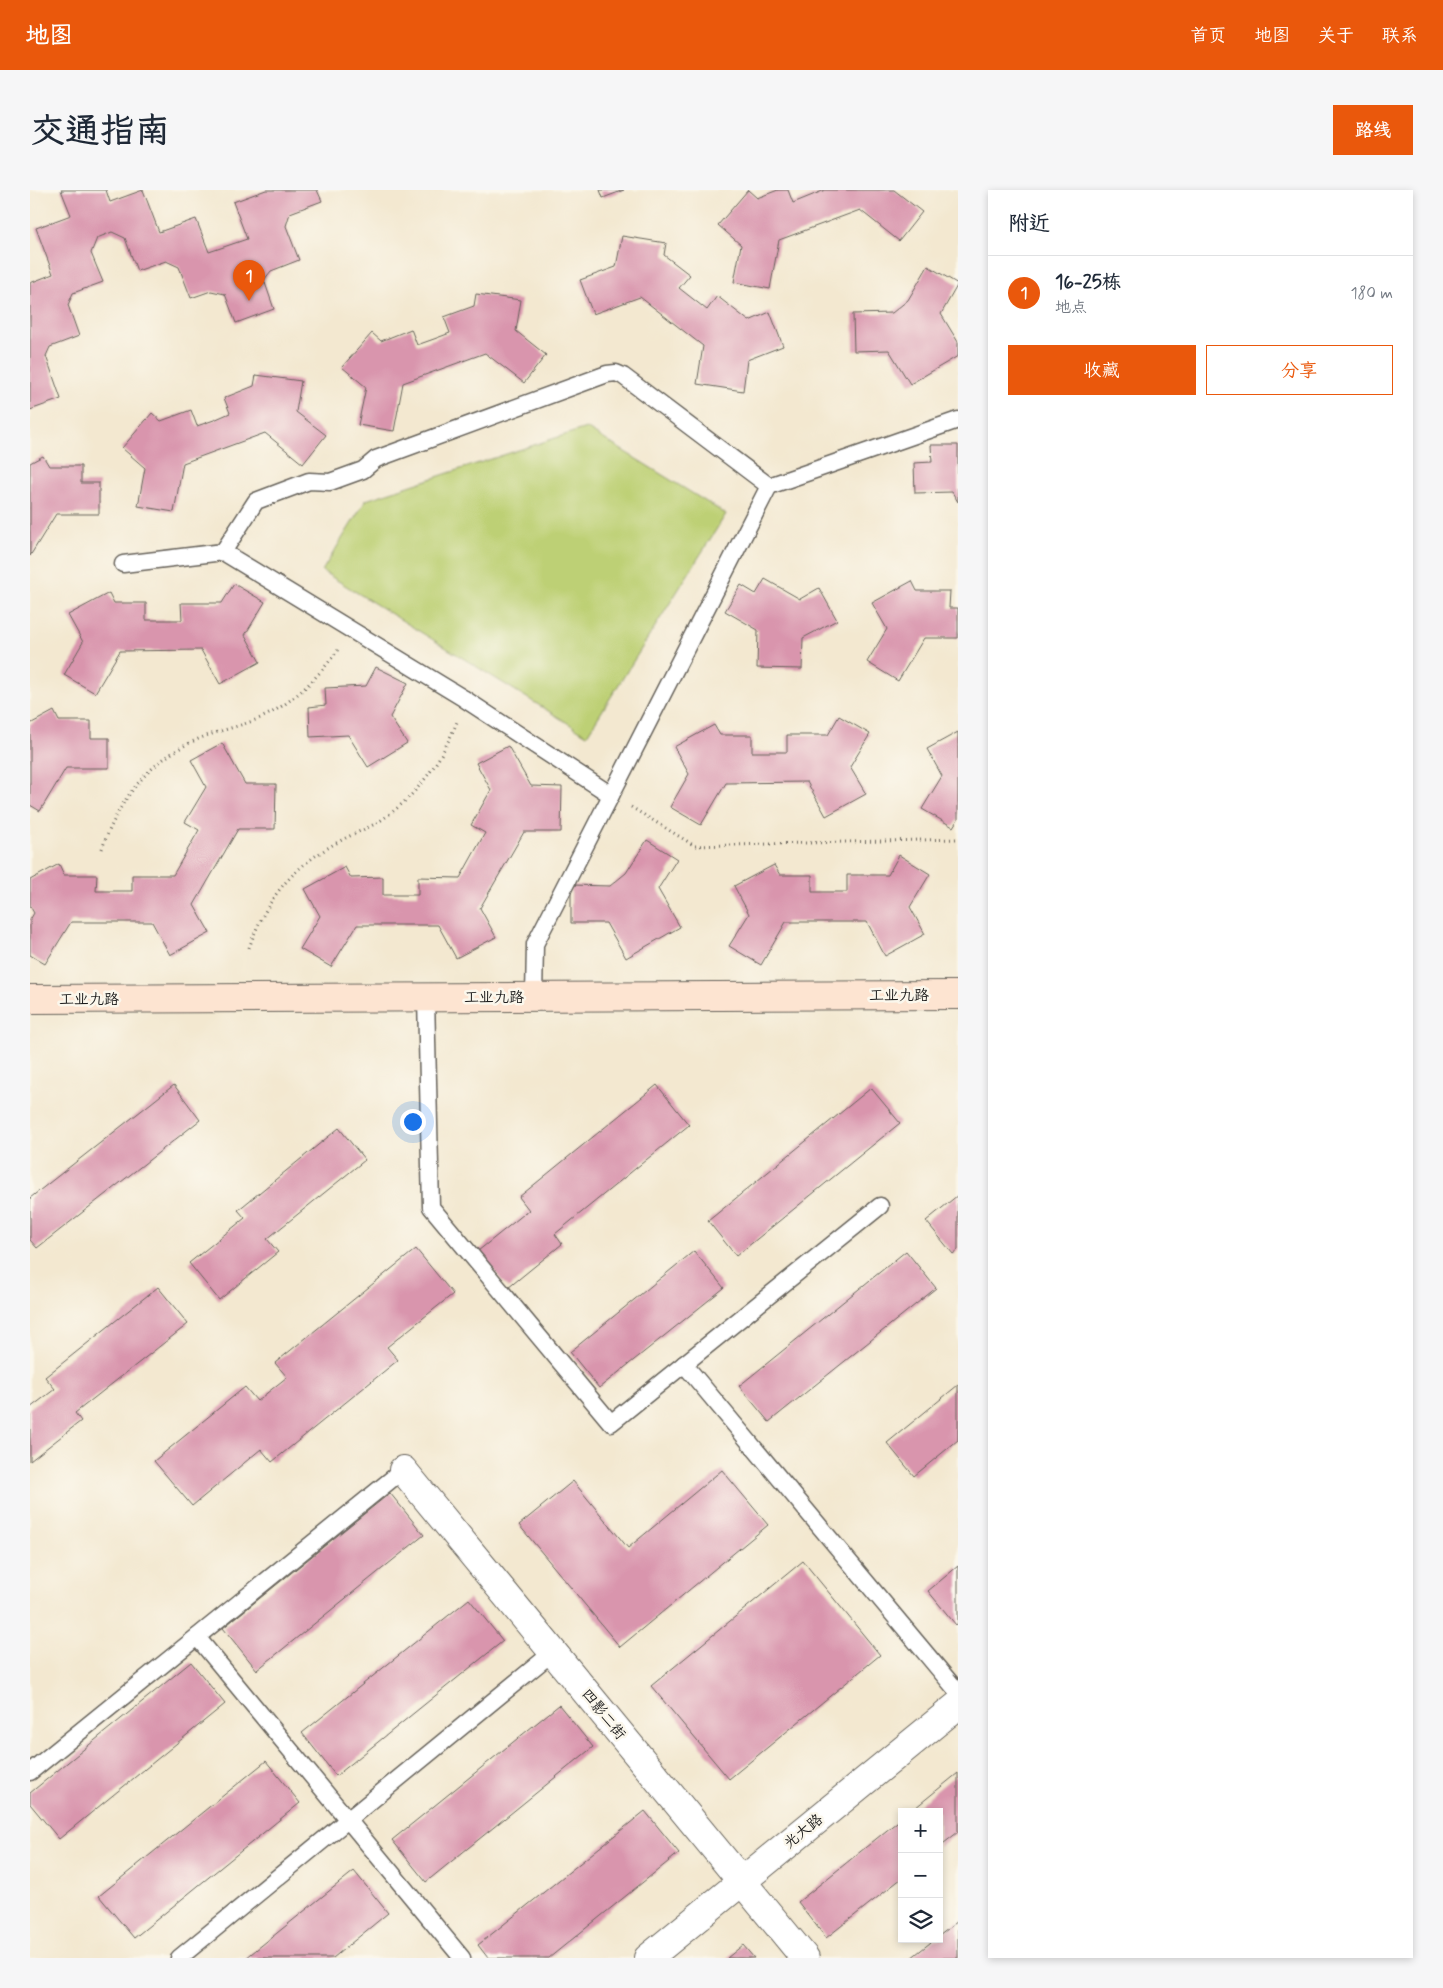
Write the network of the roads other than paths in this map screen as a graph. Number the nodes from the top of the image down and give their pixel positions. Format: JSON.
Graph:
{"nodes":[{"id":1,"x":958,"y":420,"type":"edge"},
{"id":2,"x":769,"y":486,"type":"junction"},
{"id":3,"x":223,"y":552,"type":"junction"},
{"id":4,"x":123,"y":564,"type":"dead end"},
{"id":5,"x":611,"y":795,"type":"junction"},
{"id":6,"x":958,"y":995,"type":"edge"},
{"id":7,"x":534,"y":997,"type":"junction"},
{"id":8,"x":426,"y":998,"type":"junction"},
{"id":9,"x":30,"y":999,"type":"edge"},
{"id":10,"x":880,"y":1206,"type":"dead end"},
{"id":11,"x":684,"y":1364,"type":"junction"},
{"id":12,"x":403,"y":1470,"type":"joint"},
{"id":13,"x":197,"y":1637,"type":"junction"},
{"id":14,"x":554,"y":1652,"type":"junction"},
{"id":15,"x":958,"y":1692,"type":"edge"},
{"id":16,"x":958,"y":1705,"type":"edge"},
{"id":17,"x":30,"y":1772,"type":"edge"},
{"id":18,"x":348,"y":1820,"type":"junction"},
{"id":19,"x":742,"y":1881,"type":"junction"},
{"id":20,"x":178,"y":1958,"type":"edge"},
{"id":21,"x":462,"y":1958,"type":"edge"},
{"id":22,"x":648,"y":1958,"type":"edge"},
{"id":23,"x":805,"y":1958,"type":"edge"}],
"edges":[{"from":1,"to":2,"type":"lane"},
{"from":2,"to":3,"type":"lane"},
{"from":2,"to":5,"type":"lane"},
{"from":3,"to":4,"type":"lane"},
{"from":3,"to":5,"type":"lane"},
{"from":5,"to":7,"type":"lane"},
{"from":6,"to":7,"type":"street","name":"工业九路"},
{"from":7,"to":8,"type":"street","name":"工业九路"},
{"from":8,"to":9,"type":"street","name":"工业九路"},
{"from":8,"to":11,"type":"lane"},
{"from":10,"to":11,"type":"lane"},
{"from":11,"to":15,"type":"lane"},
{"from":12,"to":13,"type":"lane"},
{"from":12,"to":14,"type":"street","name":"四影二街"},
{"from":13,"to":17,"type":"lane"},
{"from":13,"to":18,"type":"lane"},
{"from":14,"to":18,"type":"lane"},
{"from":14,"to":19,"type":"street","name":"四影二街"},
{"from":16,"to":19,"type":"street","name":"光大路"},
{"from":18,"to":20,"type":"lane"},
{"from":18,"to":21,"type":"lane"},
{"from":19,"to":22,"type":"street","name":"光大路"},
{"from":19,"to":23,"type":"street","name":"四影二街"}]}
